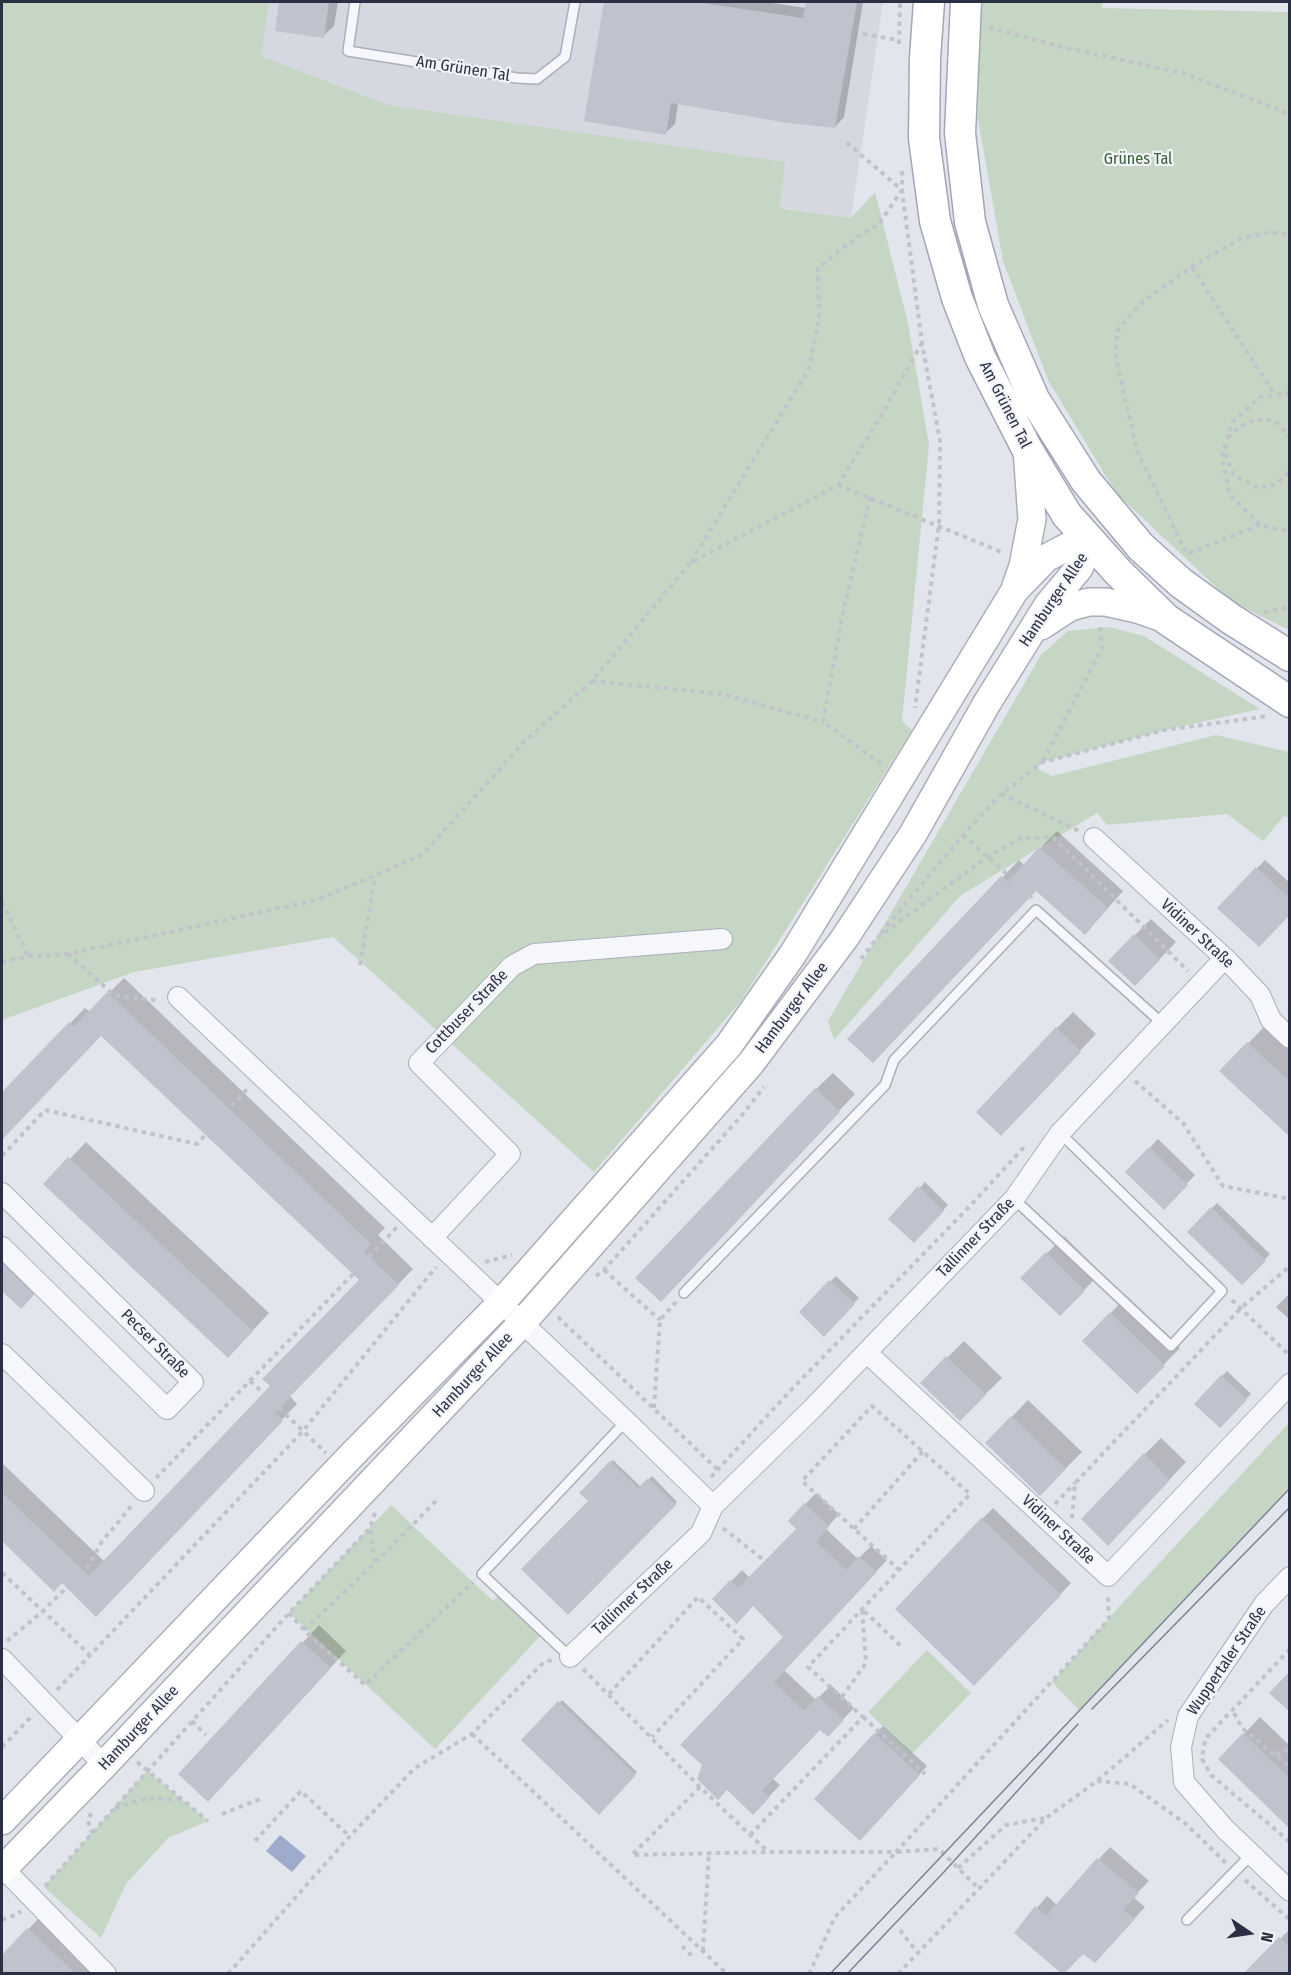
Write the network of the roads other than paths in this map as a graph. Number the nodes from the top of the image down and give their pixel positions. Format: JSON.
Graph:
{"nodes":[{"id":1,"x":355,"y":2,"type":"edge"},
{"id":2,"x":575,"y":2,"type":"edge"},
{"id":3,"x":929,"y":2,"type":"edge"},
{"id":4,"x":966,"y":11,"type":"edge"},
{"id":5,"x":1028,"y":449,"type":"junction"},
{"id":6,"x":1086,"y":482,"type":"junction"},
{"id":7,"x":1092,"y":542,"type":"junction"},
{"id":8,"x":1141,"y":547,"type":"junction"},
{"id":9,"x":1015,"y":590,"type":"junction"},
{"id":10,"x":1166,"y":619,"type":"junction"},
{"id":11,"x":1032,"y":632,"type":"junction"},
{"id":12,"x":1290,"y":656,"type":"edge"},
{"id":13,"x":1284,"y":708,"type":"edge"},
{"id":14,"x":1094,"y":838,"type":"road end"},
{"id":15,"x":722,"y":939,"type":"dead end"},
{"id":16,"x":1225,"y":958,"type":"junction"},
{"id":17,"x":178,"y":997,"type":"road end"},
{"id":18,"x":1163,"y":1024,"type":"junction"},
{"id":19,"x":1290,"y":1038,"type":"edge"},
{"id":20,"x":1060,"y":1133,"type":"junction"},
{"id":21,"x":2,"y":1193,"type":"edge"},
{"id":22,"x":1014,"y":1199,"type":"junction"},
{"id":23,"x":432,"y":1238,"type":"junction"},
{"id":24,"x":2,"y":1246,"type":"edge"},
{"id":25,"x":684,"y":1293,"type":"road end"},
{"id":26,"x":501,"y":1303,"type":"junction"},
{"id":27,"x":522,"y":1323,"type":"junction"},
{"id":28,"x":867,"y":1353,"type":"junction"},
{"id":29,"x":2,"y":1354,"type":"edge"},
{"id":30,"x":1290,"y":1384,"type":"edge"},
{"id":31,"x":626,"y":1420,"type":"junction"},
{"id":32,"x":144,"y":1491,"type":"road end"},
{"id":33,"x":711,"y":1511,"type":"junction"},
{"id":34,"x":1290,"y":1577,"type":"edge"},
{"id":35,"x":570,"y":1657,"type":"joint"},
{"id":36,"x":2,"y":1659,"type":"edge"},
{"id":37,"x":79,"y":1739,"type":"junction"},
{"id":38,"x":104,"y":1765,"type":"junction"},
{"id":39,"x":2,"y":1821,"type":"edge"},
{"id":40,"x":1251,"y":1855,"type":"junction"},
{"id":41,"x":2,"y":1869,"type":"edge"},
{"id":42,"x":1290,"y":1891,"type":"edge"},
{"id":43,"x":1187,"y":1920,"type":"dead end"},
{"id":44,"x":106,"y":1974,"type":"edge"}],
"edges":[{"from":1,"to":2,"type":"lane","name":"Am Grünen Tal"},
{"from":3,"to":5,"type":"main road","name":"Am Grünen Tal"},
{"from":4,"to":6,"type":"main road","name":"Am Grünen Tal"},
{"from":5,"to":7,"type":"main road","name":"Am Grünen Tal"},
{"from":5,"to":9,"type":"street"},
{"from":6,"to":7,"type":"main road"},
{"from":6,"to":8,"type":"main road","name":"Am Grünen Tal"},
{"from":7,"to":8,"type":"main road"},
{"from":7,"to":9,"type":"street","name":"Hamburger Allee"},
{"from":7,"to":10,"type":"main road","name":"Am Grünen Tal"},
{"from":7,"to":11,"type":"street","name":"Hamburger Allee"},
{"from":8,"to":12,"type":"main road","name":"Am Grünen Tal"},
{"from":9,"to":26,"type":"street","name":"Hamburger Allee"},
{"from":10,"to":11,"type":"street"},
{"from":10,"to":13,"type":"main road","name":"Am Grünen Tal"},
{"from":11,"to":27,"type":"street","name":"Hamburger Allee"},
{"from":14,"to":16,"type":"street","name":"Vidiner Straße"},
{"from":15,"to":23,"type":"street","name":"Cottbuser Straße"},
{"from":16,"to":18,"type":"street","name":"Tallinner Straße"},
{"from":16,"to":19,"type":"street","name":"Vidiner Straße"},
{"from":17,"to":23,"type":"street"},
{"from":18,"to":20,"type":"street","name":"Tallinner Straße"},
{"from":18,"to":25,"type":"lane"},
{"from":20,"to":22,"type":"street","name":"Tallinner Straße"},
{"from":20,"to":22,"type":"lane"},
{"from":21,"to":24,"type":"street","name":"Pecser Straße"},
{"from":22,"to":28,"type":"street","name":"Tallinner Straße"},
{"from":23,"to":26,"type":"street"},
{"from":26,"to":27,"type":"street"},
{"from":26,"to":37,"type":"street","name":"Hamburger Allee"},
{"from":27,"to":31,"type":"street"},
{"from":27,"to":38,"type":"street","name":"Hamburger Allee"},
{"from":28,"to":30,"type":"street","name":"Vidiner Straße"},
{"from":28,"to":33,"type":"street","name":"Tallinner Straße"},
{"from":29,"to":32,"type":"street"},
{"from":31,"to":33,"type":"street"},
{"from":31,"to":35,"type":"lane"},
{"from":33,"to":35,"type":"street","name":"Tallinner Straße"},
{"from":34,"to":40,"type":"street","name":"Wuppertaler Straße"},
{"from":36,"to":37,"type":"street"},
{"from":37,"to":38,"type":"street"},
{"from":37,"to":39,"type":"street","name":"Hamburger Allee"},
{"from":38,"to":41,"type":"street","name":"Hamburger Allee"},
{"from":40,"to":42,"type":"street","name":"Wuppertaler Straße"},
{"from":40,"to":43,"type":"lane"},
{"from":41,"to":44,"type":"street"}]}
